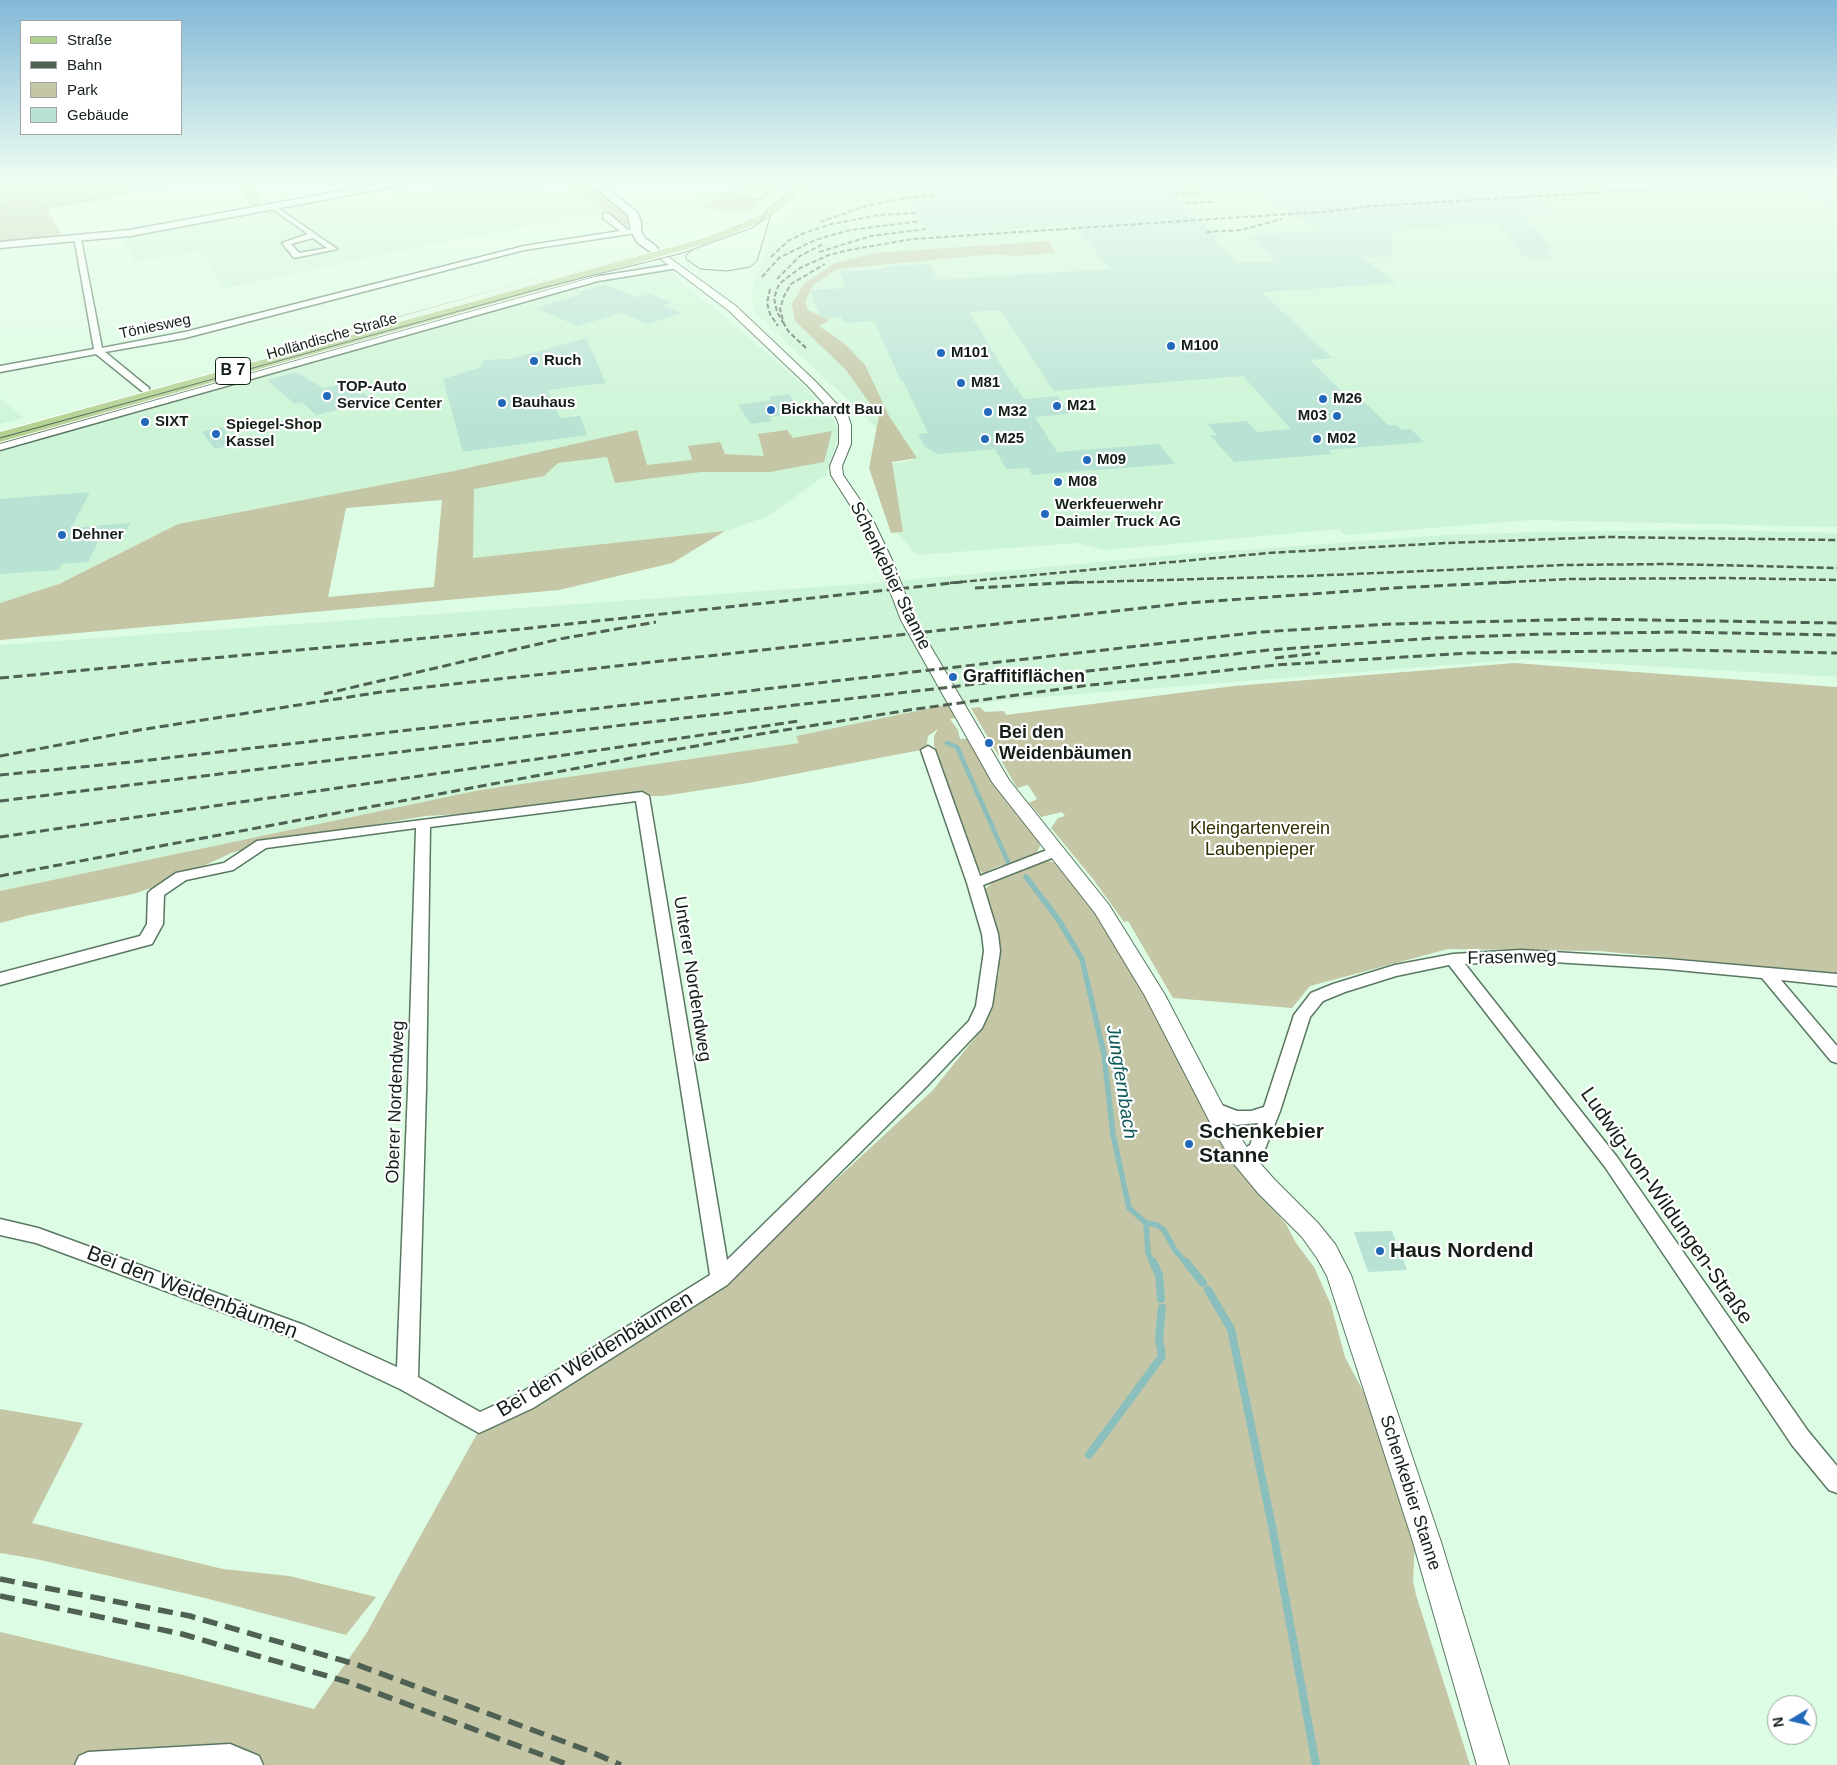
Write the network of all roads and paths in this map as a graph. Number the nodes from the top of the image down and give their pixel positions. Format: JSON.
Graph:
{"nodes":[{"id":1,"x":82,"y":264,"type":"edge"},
{"id":2,"x":460,"y":264,"type":"edge"},
{"id":3,"x":613,"y":264,"type":"edge"},
{"id":4,"x":615,"y":264,"type":"edge"},
{"id":5,"x":677,"y":264,"type":"edge"},
{"id":6,"x":675,"y":266,"type":"joint"},
{"id":7,"x":708,"y":290,"type":"junction"},
{"id":8,"x":99,"y":352,"type":"junction"},
{"id":9,"x":0,"y":369,"type":"edge"},
{"id":10,"x":146,"y":390,"type":"junction"},
{"id":11,"x":0,"y":430,"type":"edge"},
{"id":12,"x":0,"y":437,"type":"edge"},
{"id":13,"x":0,"y":447,"type":"edge"},
{"id":14,"x":928,"y":750,"type":"dead end"},
{"id":15,"x":423,"y":823,"type":"junction"},
{"id":16,"x":1057,"y":851,"type":"junction"},
{"id":17,"x":975,"y":883,"type":"junction"},
{"id":18,"x":1453,"y":959,"type":"junction"},
{"id":19,"x":1766,"y":973,"type":"junction"},
{"id":20,"x":0,"y":979,"type":"edge"},
{"id":21,"x":1837,"y":980,"type":"edge"},
{"id":22,"x":1837,"y":1057,"type":"edge"},
{"id":23,"x":1214,"y":1110,"type":"junction"},
{"id":24,"x":1271,"y":1111,"type":"junction"},
{"id":25,"x":1242,"y":1158,"type":"junction"},
{"id":26,"x":0,"y":1227,"type":"edge"},
{"id":27,"x":720,"y":1279,"type":"junction"},
{"id":28,"x":407,"y":1382,"type":"junction"},
{"id":29,"x":1837,"y":1483,"type":"edge"},
{"id":30,"x":88,"y":1765,"type":"edge"},
{"id":31,"x":250,"y":1765,"type":"edge"},
{"id":32,"x":1493,"y":1765,"type":"edge"}],
"edges":[{"from":1,"to":8,"type":"street"},
{"from":2,"to":8,"type":"street","name":"Töniesweg"},
{"from":3,"to":10,"type":"main road","name":"Holländische Straße","number":"B 7"},
{"from":4,"to":12,"type":"main road","name":"Holländische Straße","number":"B 7"},
{"from":5,"to":7,"type":"street","name":"Schenkebier Stanne"},
{"from":6,"to":7,"type":"street","name":"Schenkebier Stanne"},
{"from":6,"to":13,"type":"street","name":"Holländische Straße"},
{"from":7,"to":16,"type":"street","name":"Schenkebier Stanne"},
{"from":8,"to":9,"type":"street","name":"Töniesweg"},
{"from":8,"to":10,"type":"street"},
{"from":10,"to":11,"type":"main road","name":"Holländische Straße","number":"B 7"},
{"from":14,"to":17,"type":"street","name":"Bei den Weidenbäumen"},
{"from":15,"to":20,"type":"street"},
{"from":15,"to":27,"type":"street","name":"Unterer Nordendweg"},
{"from":15,"to":28,"type":"street","name":"Oberer Nordendweg"},
{"from":16,"to":17,"type":"street"},
{"from":16,"to":23,"type":"street","name":"Schenkebier Stanne"},
{"from":17,"to":27,"type":"street","name":"Bei den Weidenbäumen"},
{"from":18,"to":19,"type":"street","name":"Frasenweg"},
{"from":18,"to":24,"type":"street","name":"Frasenweg"},
{"from":18,"to":29,"type":"street","name":"Ludwig-von-Wildungen-Straße"},
{"from":19,"to":21,"type":"street","name":"Frasenweg"},
{"from":19,"to":22,"type":"street"},
{"from":23,"to":24,"type":"street"},
{"from":23,"to":25,"type":"street","name":"Schenkebier Stanne"},
{"from":24,"to":25,"type":"street","name":"Frasenweg"},
{"from":25,"to":32,"type":"street","name":"Schenkebier Stanne"},
{"from":26,"to":28,"type":"street","name":"Bei den Weidenbäumen"},
{"from":27,"to":28,"type":"street","name":"Bei den Weidenbäumen"},
{"from":30,"to":31,"type":"street"}]}
